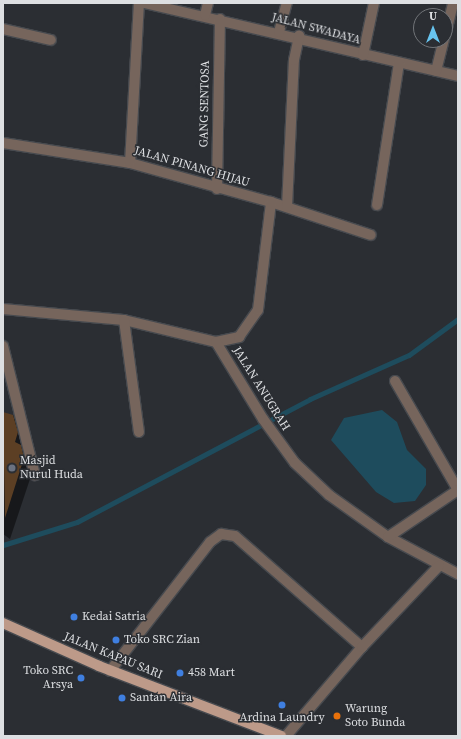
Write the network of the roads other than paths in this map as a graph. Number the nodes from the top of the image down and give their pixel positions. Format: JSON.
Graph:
{"nodes":[{"id":1,"x":139,"y":3,"type":"edge"},
{"id":2,"x":144,"y":3,"type":"edge"},
{"id":3,"x":208,"y":3,"type":"edge"},
{"id":4,"x":287,"y":3,"type":"edge"},
{"id":5,"x":374,"y":3,"type":"edge"},
{"id":6,"x":205,"y":15,"type":"junction"},
{"id":7,"x":220,"y":19,"type":"junction"},
{"id":8,"x":3,"y":29,"type":"edge"},
{"id":9,"x":279,"y":32,"type":"junction"},
{"id":10,"x":299,"y":36,"type":"junction"},
{"id":11,"x":51,"y":40,"type":"dead end"},
{"id":12,"x":442,"y":48,"type":"edge"},
{"id":13,"x":363,"y":55,"type":"junction"},
{"id":14,"x":399,"y":63,"type":"junction"},
{"id":15,"x":436,"y":71,"type":"junction"},
{"id":16,"x":458,"y":76,"type":"edge"},
{"id":17,"x":3,"y":143,"type":"edge"},
{"id":18,"x":130,"y":163,"type":"junction"},
{"id":19,"x":217,"y":189,"type":"junction"},
{"id":20,"x":271,"y":202,"type":"junction"},
{"id":21,"x":377,"y":205,"type":"dead end"},
{"id":22,"x":287,"y":207,"type":"junction"},
{"id":23,"x":370,"y":235,"type":"dead end"},
{"id":24,"x":3,"y":309,"type":"edge"},
{"id":25,"x":124,"y":320,"type":"junction"},
{"id":26,"x":216,"y":342,"type":"junction"},
{"id":27,"x":3,"y":346,"type":"edge"},
{"id":28,"x":395,"y":381,"type":"dead end"},
{"id":29,"x":139,"y":432,"type":"dead end"},
{"id":30,"x":35,"y":475,"type":"dead end"},
{"id":31,"x":458,"y":490,"type":"edge"},
{"id":32,"x":388,"y":537,"type":"junction"},
{"id":33,"x":439,"y":566,"type":"junction"},
{"id":34,"x":458,"y":574,"type":"edge"},
{"id":35,"x":3,"y":623,"type":"edge"},
{"id":36,"x":362,"y":647,"type":"junction"},
{"id":37,"x":110,"y":671,"type":"junction"},
{"id":38,"x":281,"y":736,"type":"edge"},
{"id":39,"x":286,"y":736,"type":"edge"}],
"edges":[{"from":1,"to":18,"type":"street"},
{"from":2,"to":6,"type":"street","name":"JALAN SWADAYA"},
{"from":3,"to":6,"type":"street"},
{"from":4,"to":9,"type":"street"},
{"from":5,"to":13,"type":"street"},
{"from":6,"to":7,"type":"street","name":"JALAN SWADAYA"},
{"from":7,"to":9,"type":"street","name":"JALAN SWADAYA"},
{"from":7,"to":19,"type":"street","name":"GANG SENTOSA"},
{"from":8,"to":11,"type":"street"},
{"from":9,"to":10,"type":"street","name":"JALAN SWADAYA"},
{"from":10,"to":13,"type":"street","name":"JALAN SWADAYA"},
{"from":10,"to":22,"type":"street"},
{"from":12,"to":15,"type":"street"},
{"from":13,"to":14,"type":"street","name":"JALAN SWADAYA"},
{"from":14,"to":15,"type":"street","name":"JALAN SWADAYA"},
{"from":14,"to":21,"type":"street"},
{"from":15,"to":16,"type":"street","name":"JALAN SWADAYA"},
{"from":17,"to":18,"type":"street","name":"JALAN PINANG HIJAU"},
{"from":18,"to":19,"type":"street","name":"JALAN PINANG HIJAU"},
{"from":19,"to":20,"type":"street","name":"JALAN PINANG HIJAU"},
{"from":20,"to":22,"type":"street","name":"JALAN PINANG HIJAU"},
{"from":20,"to":26,"type":"street"},
{"from":22,"to":23,"type":"street","name":"JALAN PINANG HIJAU"},
{"from":24,"to":25,"type":"street","name":"JALAN ANUGRAH"},
{"from":25,"to":26,"type":"street","name":"JALAN ANUGRAH"},
{"from":25,"to":29,"type":"street"},
{"from":26,"to":32,"type":"street","name":"JALAN ANUGRAH"},
{"from":27,"to":30,"type":"street"},
{"from":28,"to":31,"type":"street"},
{"from":31,"to":32,"type":"street"},
{"from":32,"to":33,"type":"street","name":"JALAN ANUGRAH"},
{"from":33,"to":34,"type":"street","name":"JALAN ANUGRAH"},
{"from":33,"to":36,"type":"street"},
{"from":35,"to":37,"type":"main road","name":"JALAN KAPAU SARI"},
{"from":36,"to":37,"type":"street"},
{"from":36,"to":39,"type":"street"},
{"from":37,"to":38,"type":"main road","name":"JALAN KAPAU SARI"}]}
